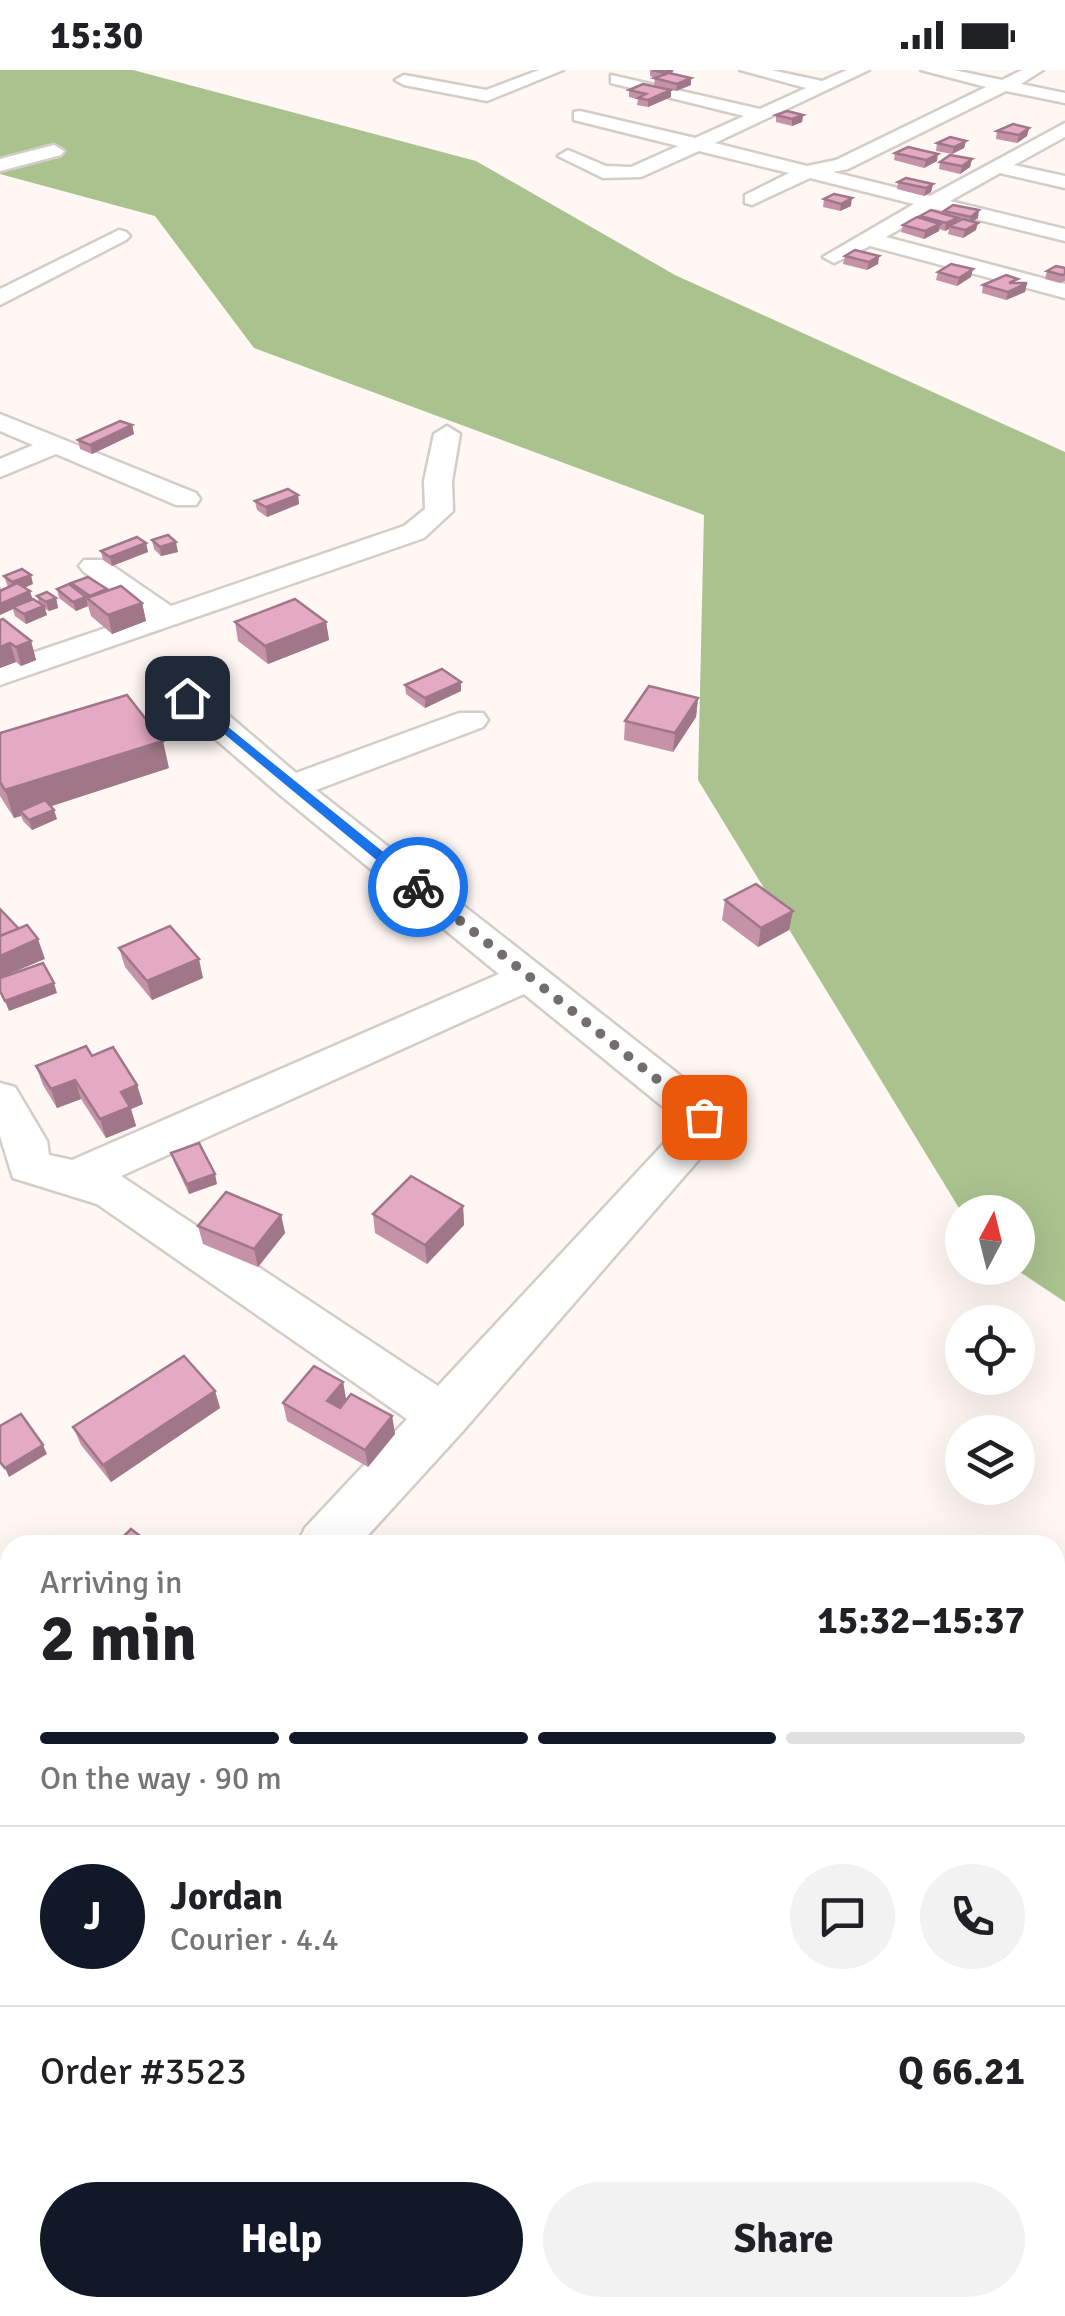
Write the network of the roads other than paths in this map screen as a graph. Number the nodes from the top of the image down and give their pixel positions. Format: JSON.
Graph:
{"nodes":[{"id":1,"x":422,"y":70,"type":"edge"},
{"id":2,"x":555,"y":70,"type":"edge"},
{"id":3,"x":640,"y":70,"type":"edge"},
{"id":4,"x":748,"y":70,"type":"edge"},
{"id":5,"x":861,"y":70,"type":"edge"},
{"id":6,"x":930,"y":70,"type":"edge"},
{"id":7,"x":1036,"y":70,"type":"edge"},
{"id":8,"x":1004,"y":78,"type":"edge"},
{"id":9,"x":980,"y":81,"type":"junction"},
{"id":10,"x":824,"y":87,"type":"junction"},
{"id":11,"x":1065,"y":98,"type":"edge"},
{"id":12,"x":760,"y":115,"type":"junction"},
{"id":13,"x":580,"y":116,"type":"dead end"},
{"id":14,"x":1060,"y":135,"type":"edge"},
{"id":15,"x":697,"y":144,"type":"junction"},
{"id":16,"x":54,"y":152,"type":"dead end"},
{"id":17,"x":568,"y":156,"type":"dead end"},
{"id":18,"x":0,"y":165,"type":"edge"},
{"id":19,"x":998,"y":166,"type":"junction"},
{"id":20,"x":809,"y":171,"type":"junction"},
{"id":21,"x":1065,"y":182,"type":"edge"},
{"id":22,"x":752,"y":199,"type":"dead end"},
{"id":23,"x":934,"y":203,"type":"junction"},
{"id":24,"x":1065,"y":235,"type":"edge"},
{"id":25,"x":118,"y":236,"type":"dead end"},
{"id":26,"x":870,"y":238,"type":"junction"},
{"id":27,"x":834,"y":257,"type":"dead end"},
{"id":28,"x":1065,"y":291,"type":"edge"},
{"id":29,"x":0,"y":298,"type":"edge"},
{"id":30,"x":0,"y":422,"type":"edge"},
{"id":31,"x":447,"y":434,"type":"dead end"},
{"id":32,"x":55,"y":446,"type":"junction"},
{"id":33,"x":0,"y":469,"type":"edge"},
{"id":34,"x":186,"y":500,"type":"dead end"},
{"id":35,"x":94,"y":566,"type":"dead end"},
{"id":36,"x":169,"y":618,"type":"junction"},
{"id":37,"x":0,"y":675,"type":"edge"},
{"id":38,"x":187,"y":698,"type":"dead end"},
{"id":39,"x":471,"y":720,"type":"dead end"},
{"id":40,"x":291,"y":787,"type":"junction"},
{"id":41,"x":530,"y":976,"type":"junction"},
{"id":42,"x":0,"y":1098,"type":"edge"},
{"id":43,"x":15,"y":1174,"type":"edge"},
{"id":44,"x":75,"y":1178,"type":"junction"},
{"id":45,"x":444,"y":1417,"type":"junction"},
{"id":46,"x":333,"y":1535,"type":"edge"}],
"edges":[{"from":1,"to":2,"type":"street"},
{"from":3,"to":12,"type":"street"},
{"from":4,"to":10,"type":"street"},
{"from":5,"to":10,"type":"street"},
{"from":6,"to":9,"type":"street"},
{"from":7,"to":8,"type":"street"},
{"from":8,"to":9,"type":"street"},
{"from":8,"to":11,"type":"street"},
{"from":8,"to":20,"type":"street"},
{"from":9,"to":20,"type":"street"},
{"from":10,"to":12,"type":"street"},
{"from":12,"to":15,"type":"street"},
{"from":13,"to":15,"type":"street"},
{"from":14,"to":19,"type":"street"},
{"from":15,"to":17,"type":"street"},
{"from":15,"to":20,"type":"street"},
{"from":16,"to":18,"type":"street"},
{"from":19,"to":21,"type":"street"},
{"from":19,"to":23,"type":"street"},
{"from":20,"to":22,"type":"street"},
{"from":20,"to":23,"type":"street"},
{"from":23,"to":24,"type":"street"},
{"from":23,"to":26,"type":"street"},
{"from":25,"to":29,"type":"street"},
{"from":26,"to":27,"type":"street"},
{"from":26,"to":28,"type":"street"},
{"from":30,"to":32,"type":"street"},
{"from":31,"to":36,"type":"street"},
{"from":32,"to":33,"type":"street"},
{"from":32,"to":34,"type":"street"},
{"from":35,"to":36,"type":"street"},
{"from":36,"to":37,"type":"street"},
{"from":38,"to":40,"type":"street"},
{"from":39,"to":40,"type":"street"},
{"from":40,"to":41,"type":"street"},
{"from":41,"to":44,"type":"street"},
{"from":41,"to":45,"type":"street"},
{"from":42,"to":43,"type":"street"},
{"from":43,"to":44,"type":"street"},
{"from":44,"to":45,"type":"street"},
{"from":45,"to":46,"type":"street"}]}
